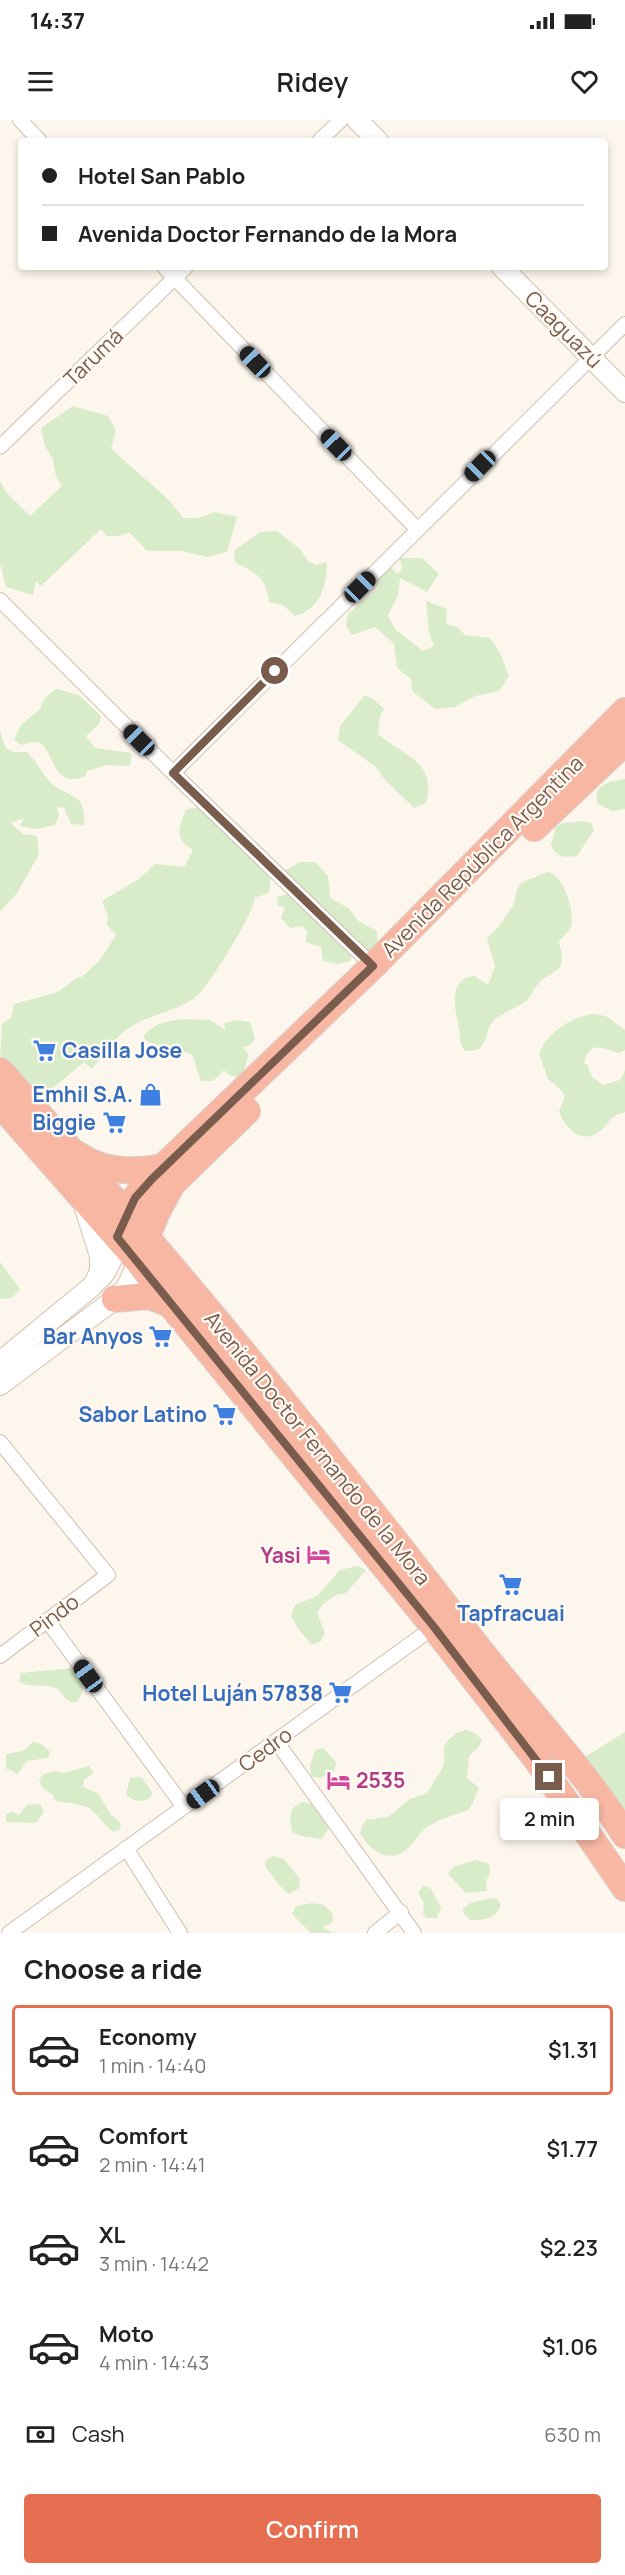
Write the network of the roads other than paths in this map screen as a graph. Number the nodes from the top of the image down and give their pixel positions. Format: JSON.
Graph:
{"nodes":[{"id":1,"x":20,"y":120,"type":"edge"},
{"id":2,"x":341,"y":120,"type":"edge"},
{"id":3,"x":357,"y":120,"type":"edge"},
{"id":4,"x":37,"y":138,"type":"edge"},
{"id":5,"x":322,"y":138,"type":"edge"},
{"id":6,"x":375,"y":138,"type":"edge"},
{"id":7,"x":167,"y":270,"type":"edge"},
{"id":8,"x":183,"y":270,"type":"edge"},
{"id":9,"x":505,"y":270,"type":"edge"},
{"id":10,"x":174,"y":278,"type":"junction"},
{"id":11,"x":625,"y":324,"type":"edge"},
{"id":12,"x":591,"y":357,"type":"junction"},
{"id":13,"x":625,"y":392,"type":"edge"},
{"id":14,"x":0,"y":447,"type":"edge"},
{"id":15,"x":417,"y":529,"type":"junction"},
{"id":16,"x":0,"y":600,"type":"edge"},
{"id":17,"x":625,"y":711,"type":"edge"},
{"id":18,"x":625,"y":742,"type":"edge"},
{"id":19,"x":173,"y":773,"type":"junction"},
{"id":20,"x":373,"y":966,"type":"junction"},
{"id":21,"x":0,"y":1071,"type":"edge"},
{"id":22,"x":0,"y":1104,"type":"edge"},
{"id":23,"x":65,"y":1146,"type":"junction"},
{"id":24,"x":163,"y":1167,"type":"junction"},
{"id":25,"x":166,"y":1193,"type":"junction"},
{"id":26,"x":81,"y":1197,"type":"junction"},
{"id":27,"x":122,"y":1226,"type":"junction"},
{"id":28,"x":147,"y":1236,"type":"junction"},
{"id":29,"x":138,"y":1261,"type":"junction"},
{"id":30,"x":168,"y":1262,"type":"junction"},
{"id":31,"x":94,"y":1285,"type":"junction"},
{"id":32,"x":115,"y":1299,"type":"junction"},
{"id":33,"x":170,"y":1304,"type":"junction"},
{"id":34,"x":0,"y":1362,"type":"edge"},
{"id":35,"x":231,"y":1377,"type":"junction"},
{"id":36,"x":0,"y":1385,"type":"edge"},
{"id":37,"x":0,"y":1442,"type":"edge"},
{"id":38,"x":327,"y":1456,"type":"junction"},
{"id":39,"x":380,"y":1561,"type":"junction"},
{"id":40,"x":47,"y":1620,"type":"junction"},
{"id":41,"x":434,"y":1627,"type":"junction"},
{"id":42,"x":0,"y":1656,"type":"edge"},
{"id":43,"x":510,"y":1690,"type":"junction"},
{"id":44,"x":276,"y":1741,"type":"junction"},
{"id":45,"x":184,"y":1807,"type":"junction"},
{"id":46,"x":625,"y":1835,"type":"edge"},
{"id":47,"x":126,"y":1848,"type":"junction"},
{"id":48,"x":625,"y":1888,"type":"edge"},
{"id":49,"x":401,"y":1912,"type":"junction"},
{"id":50,"x":9,"y":1933,"type":"edge"},
{"id":51,"x":180,"y":1933,"type":"edge"},
{"id":52,"x":375,"y":1933,"type":"edge"},
{"id":53,"x":414,"y":1933,"type":"edge"}],
"edges":[{"from":1,"to":4,"type":"street"},
{"from":2,"to":5,"type":"street"},
{"from":3,"to":6,"type":"main road"},
{"from":7,"to":10,"type":"street"},
{"from":8,"to":10,"type":"street","name":"Tarumá"},
{"from":9,"to":12,"type":"main road","name":"Caaguazú"},
{"from":10,"to":14,"type":"street","name":"Tarumá"},
{"from":10,"to":15,"type":"street"},
{"from":11,"to":12,"type":"street"},
{"from":12,"to":13,"type":"main road","name":"Caaguazú"},
{"from":12,"to":15,"type":"street"},
{"from":15,"to":19,"type":"street"},
{"from":16,"to":19,"type":"street"},
{"from":17,"to":20,"type":"highway","name":"Avenida República Argentina"},
{"from":18,"to":25,"type":"highway","name":"Avenida República Argentina"},
{"from":19,"to":20,"type":"street"},
{"from":20,"to":24,"type":"highway","name":"Avenida República Argentina"},
{"from":21,"to":23,"type":"highway","name":"Avenida Doctor Fernando de la Mora"},
{"from":22,"to":26,"type":"highway","name":"Avenida Doctor Fernando de la Mora"},
{"from":23,"to":24,"type":"highway"},
{"from":23,"to":27,"type":"highway","name":"Avenida Doctor Fernando de la Mora"},
{"from":24,"to":27,"type":"highway","name":"Avenida República Argentina"},
{"from":25,"to":28,"type":"highway","name":"Avenida República Argentina"},
{"from":25,"to":30,"type":"highway"},
{"from":26,"to":27,"type":"highway","name":"Avenida Doctor Fernando de la Mora"},
{"from":26,"to":31,"type":"main road"},
{"from":27,"to":28,"type":"highway","name":"Avenida Doctor Fernando de la Mora"},
{"from":27,"to":29,"type":"highway","name":"Avenida Doctor Fernando de la Mora"},
{"from":27,"to":31,"type":"main road","name":"Avenida República Argentina"},
{"from":28,"to":29,"type":"highway","name":"Avenida República Argentina"},
{"from":28,"to":30,"type":"highway","name":"Avenida Doctor Fernando de la Mora"},
{"from":29,"to":32,"type":"main road","name":"Avenida República Argentina"},
{"from":29,"to":33,"type":"highway","name":"Avenida Doctor Fernando de la Mora"},
{"from":30,"to":38,"type":"highway","name":"Avenida Doctor Fernando de la Mora"},
{"from":31,"to":34,"type":"main road","name":"Avenida República Argentina"},
{"from":32,"to":33,"type":"highway"},
{"from":32,"to":36,"type":"main road","name":"Avenida República Argentina"},
{"from":33,"to":35,"type":"highway","name":"Avenida Doctor Fernando de la Mora"},
{"from":35,"to":38,"type":"highway"},
{"from":35,"to":39,"type":"highway","name":"Avenida Doctor Fernando de la Mora"},
{"from":37,"to":40,"type":"street","name":"Pindo"},
{"from":38,"to":43,"type":"highway","name":"Avenida Doctor Fernando de la Mora"},
{"from":39,"to":41,"type":"highway","name":"Avenida Doctor Fernando de la Mora"},
{"from":39,"to":43,"type":"highway"},
{"from":40,"to":42,"type":"street","name":"Pindo"},
{"from":40,"to":45,"type":"street"},
{"from":41,"to":44,"type":"street","name":"Cedro"},
{"from":41,"to":48,"type":"highway","name":"Avenida Doctor Fernando de la Mora"},
{"from":43,"to":46,"type":"highway","name":"Avenida Doctor Fernando de la Mora"},
{"from":44,"to":45,"type":"street","name":"Cedro"},
{"from":44,"to":49,"type":"street"},
{"from":45,"to":47,"type":"street","name":"Cedro"},
{"from":47,"to":50,"type":"street","name":"Cedro"},
{"from":47,"to":51,"type":"street"},
{"from":49,"to":52,"type":"street"},
{"from":49,"to":53,"type":"street"}]}
